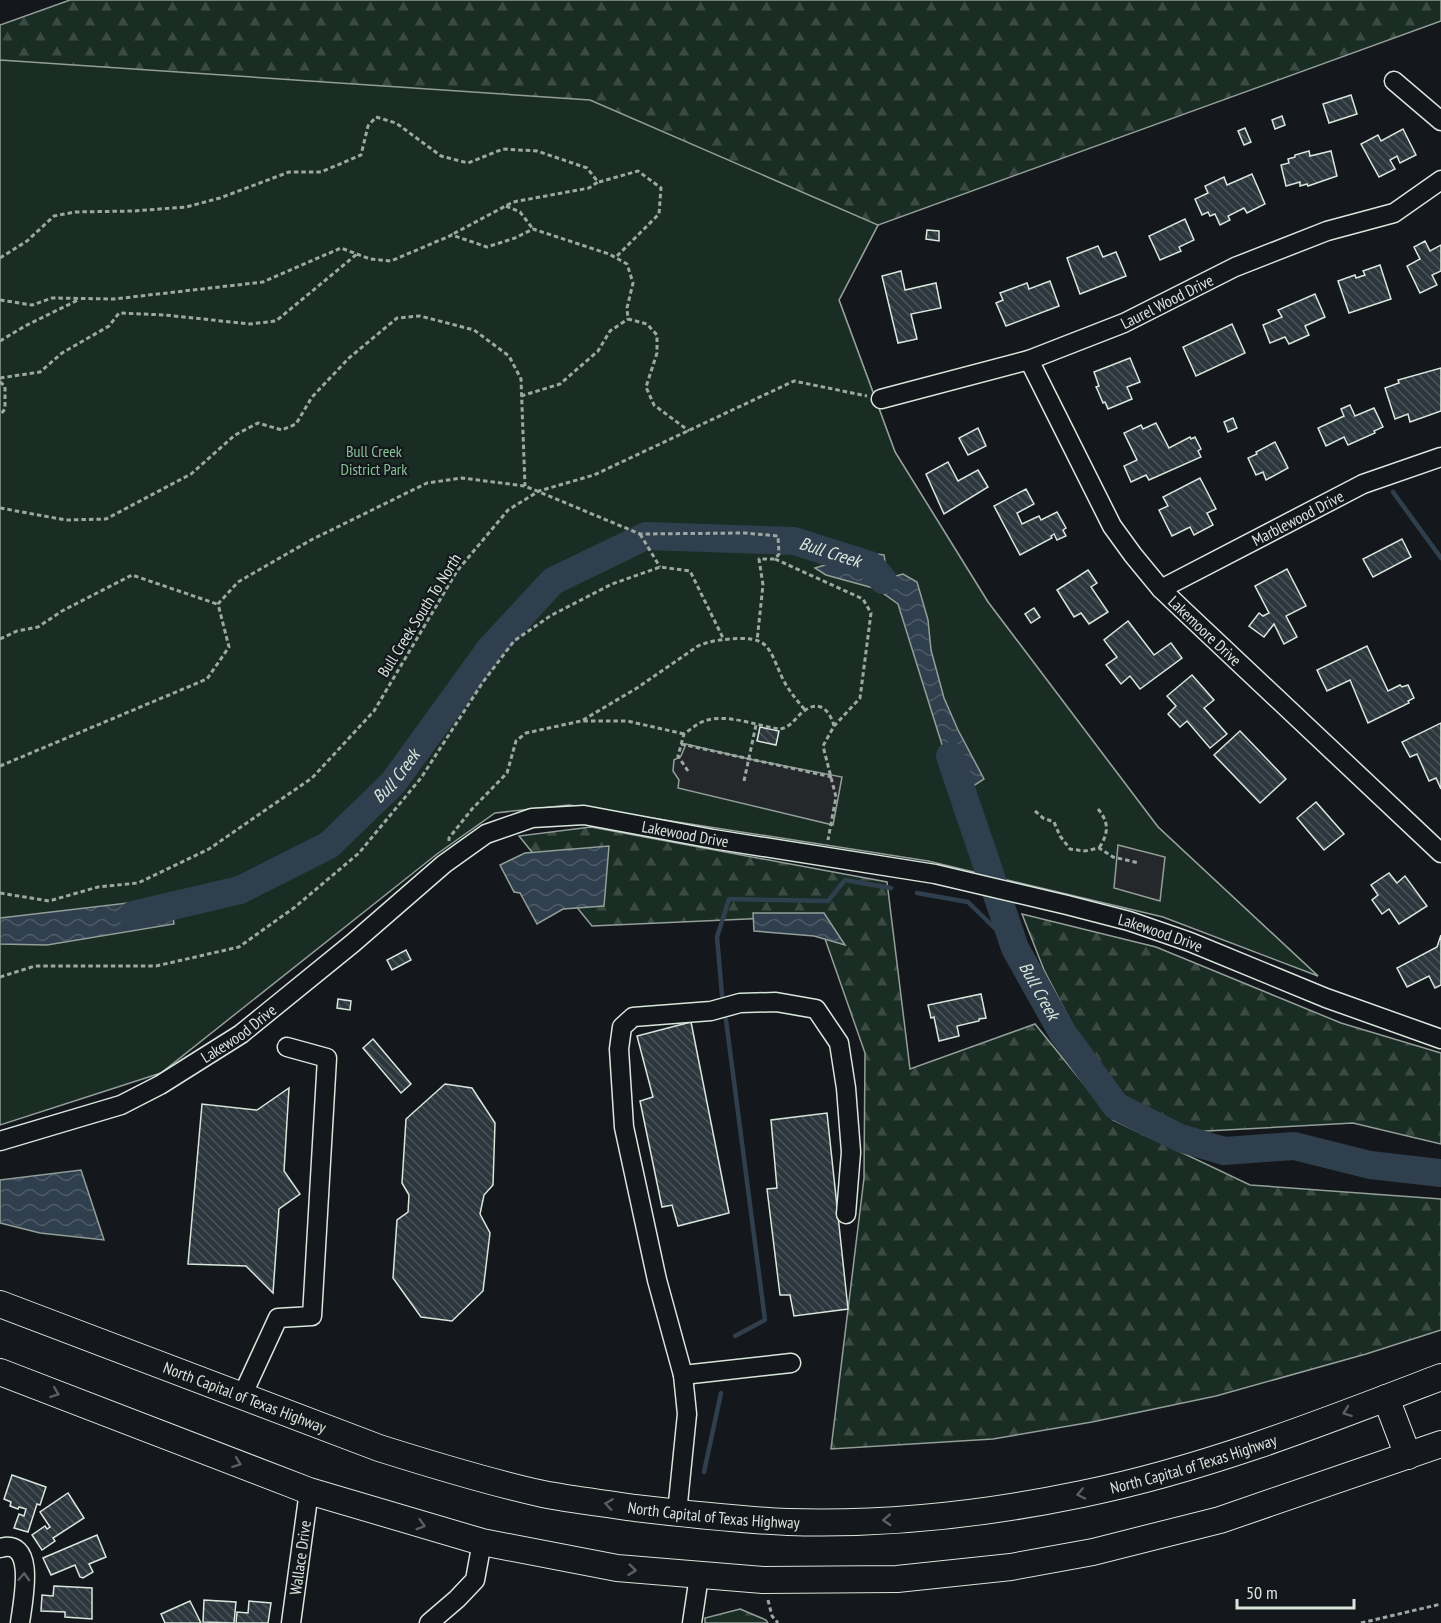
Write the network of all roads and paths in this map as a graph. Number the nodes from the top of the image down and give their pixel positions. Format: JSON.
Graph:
{"nodes":[{"id":1,"x":1394,"y":81,"type":"dead end"},
{"id":2,"x":1441,"y":121,"type":"edge"},
{"id":3,"x":1441,"y":180,"type":"edge"},
{"id":4,"x":598,"y":182,"type":"junction"},
{"id":5,"x":506,"y":206,"type":"junction"},
{"id":6,"x":532,"y":229,"type":"junction"},
{"id":7,"x":452,"y":235,"type":"junction"},
{"id":8,"x":357,"y":254,"type":"junction"},
{"id":9,"x":0,"y":258,"type":"edge"},
{"id":10,"x":615,"y":258,"type":"junction"},
{"id":11,"x":81,"y":298,"type":"junction"},
{"id":12,"x":0,"y":300,"type":"edge"},
{"id":13,"x":628,"y":319,"type":"junction"},
{"id":14,"x":0,"y":341,"type":"edge"},
{"id":15,"x":1029,"y":360,"type":"junction"},
{"id":16,"x":0,"y":378,"type":"edge"},
{"id":17,"x":0,"y":382,"type":"edge"},
{"id":18,"x":521,"y":396,"type":"junction"},
{"id":19,"x":881,"y":399,"type":"joint"},
{"id":20,"x":0,"y":415,"type":"edge"},
{"id":21,"x":689,"y":430,"type":"junction"},
{"id":22,"x":1441,"y":457,"type":"edge"},
{"id":23,"x":525,"y":486,"type":"junction"},
{"id":24,"x":539,"y":491,"type":"junction"},
{"id":25,"x":0,"y":508,"type":"edge"},
{"id":26,"x":640,"y":534,"type":"junction"},
{"id":27,"x":775,"y":559,"type":"junction"},
{"id":28,"x":660,"y":567,"type":"junction"},
{"id":29,"x":1161,"y":589,"type":"junction"},
{"id":30,"x":218,"y":604,"type":"junction"},
{"id":31,"x":0,"y":639,"type":"edge"},
{"id":32,"x":724,"y":640,"type":"junction"},
{"id":33,"x":757,"y":640,"type":"junction"},
{"id":34,"x":805,"y":710,"type":"junction"},
{"id":35,"x":581,"y":721,"type":"junction"},
{"id":36,"x":756,"y":725,"type":"junction"},
{"id":37,"x":834,"y":726,"type":"junction"},
{"id":38,"x":684,"y":734,"type":"junction"},
{"id":39,"x":681,"y":744,"type":"junction"},
{"id":40,"x":749,"y":759,"type":"junction"},
{"id":41,"x":0,"y":766,"type":"edge"},
{"id":42,"x":688,"y":771,"type":"dead end"},
{"id":43,"x":832,"y":777,"type":"junction"},
{"id":44,"x":744,"y":781,"type":"dead end"},
{"id":45,"x":1098,"y":809,"type":"dead end"},
{"id":46,"x":1035,"y":812,"type":"dead end"},
{"id":47,"x":1099,"y":848,"type":"junction"},
{"id":48,"x":1441,"y":853,"type":"edge"},
{"id":49,"x":826,"y":857,"type":"junction"},
{"id":50,"x":448,"y":860,"type":"junction"},
{"id":51,"x":1138,"y":863,"type":"dead end"},
{"id":52,"x":0,"y":893,"type":"edge"},
{"id":53,"x":0,"y":977,"type":"edge"},
{"id":54,"x":1441,"y":1039,"type":"edge"},
{"id":55,"x":287,"y":1047,"type":"dead end"},
{"id":56,"x":0,"y":1140,"type":"edge"},
{"id":57,"x":846,"y":1214,"type":"dead end"},
{"id":58,"x":0,"y":1304,"type":"edge"},
{"id":59,"x":791,"y":1363,"type":"dead end"},
{"id":60,"x":0,"y":1372,"type":"edge"},
{"id":61,"x":683,"y":1375,"type":"junction"},
{"id":62,"x":1441,"y":1377,"type":"edge"},
{"id":63,"x":242,"y":1395,"type":"junction"},
{"id":64,"x":1386,"y":1398,"type":"junction"},
{"id":65,"x":1441,"y":1444,"type":"edge"},
{"id":66,"x":1408,"y":1456,"type":"junction"},
{"id":67,"x":309,"y":1491,"type":"junction"},
{"id":68,"x":676,"y":1513,"type":"junction"},
{"id":69,"x":482,"y":1542,"type":"junction"},
{"id":70,"x":0,"y":1548,"type":"edge"},
{"id":71,"x":699,"y":1576,"type":"junction"},
{"id":72,"x":763,"y":1580,"type":"junction"},
{"id":73,"x":1441,"y":1604,"type":"edge"},
{"id":74,"x":20,"y":1623,"type":"edge"},
{"id":75,"x":291,"y":1623,"type":"edge"},
{"id":76,"x":429,"y":1623,"type":"edge"},
{"id":77,"x":692,"y":1623,"type":"edge"},
{"id":78,"x":777,"y":1623,"type":"edge"},
{"id":79,"x":1361,"y":1623,"type":"edge"}],
"edges":[{"from":1,"to":2,"type":"street"},
{"from":3,"to":15,"type":"street","name":"Laurel Wood Drive"},
{"from":4,"to":5,"type":"path"},
{"from":4,"to":9,"type":"path"},
{"from":4,"to":10,"type":"path"},
{"from":5,"to":6,"type":"path"},
{"from":5,"to":7,"type":"path"},
{"from":6,"to":7,"type":"path"},
{"from":6,"to":10,"type":"path"},
{"from":7,"to":8,"type":"path"},
{"from":8,"to":11,"type":"path"},
{"from":8,"to":16,"type":"path"},
{"from":10,"to":13,"type":"path"},
{"from":11,"to":12,"type":"path"},
{"from":11,"to":14,"type":"path"},
{"from":13,"to":18,"type":"path"},
{"from":13,"to":21,"type":"path"},
{"from":15,"to":19,"type":"street","name":"Laurel Wood Drive"},
{"from":15,"to":29,"type":"street","name":"Lakemoore Drive"},
{"from":17,"to":20,"type":"path"},
{"from":18,"to":23,"type":"path"},
{"from":18,"to":25,"type":"path"},
{"from":19,"to":21,"type":"path","name":"Bull Creek South To North"},
{"from":21,"to":24,"type":"path","name":"Bull Creek South To North"},
{"from":22,"to":29,"type":"street","name":"Marblewood Drive"},
{"from":23,"to":24,"type":"path"},
{"from":23,"to":30,"type":"path"},
{"from":24,"to":26,"type":"path"},
{"from":24,"to":52,"type":"path","name":"Bull Creek South To North"},
{"from":26,"to":27,"type":"path"},
{"from":26,"to":28,"type":"path"},
{"from":27,"to":33,"type":"path"},
{"from":27,"to":37,"type":"path"},
{"from":28,"to":32,"type":"path"},
{"from":28,"to":53,"type":"path"},
{"from":29,"to":48,"type":"street","name":"Lakemoore Drive"},
{"from":30,"to":31,"type":"path"},
{"from":30,"to":41,"type":"path"},
{"from":32,"to":33,"type":"path"},
{"from":32,"to":35,"type":"path"},
{"from":33,"to":34,"type":"path"},
{"from":34,"to":36,"type":"path"},
{"from":34,"to":37,"type":"path"},
{"from":35,"to":38,"type":"path"},
{"from":35,"to":50,"type":"path"},
{"from":36,"to":38,"type":"path"},
{"from":36,"to":40,"type":"path"},
{"from":37,"to":43,"type":"path"},
{"from":38,"to":39,"type":"path"},
{"from":39,"to":40,"type":"path"},
{"from":39,"to":42,"type":"path"},
{"from":40,"to":43,"type":"path"},
{"from":40,"to":44,"type":"path"},
{"from":43,"to":49,"type":"path"},
{"from":45,"to":47,"type":"path"},
{"from":46,"to":47,"type":"path"},
{"from":47,"to":51,"type":"path"},
{"from":49,"to":50,"type":"street","name":"Lakewood Drive"},
{"from":49,"to":54,"type":"street","name":"Lakewood Drive"},
{"from":50,"to":56,"type":"street","name":"Lakewood Drive"},
{"from":55,"to":63,"type":"street"},
{"from":57,"to":61,"type":"street"},
{"from":58,"to":63,"type":"highway","name":"North Capital of Texas Highway"},
{"from":59,"to":61,"type":"street"},
{"from":60,"to":67,"type":"highway","one_way":true},
{"from":61,"to":68,"type":"street"},
{"from":62,"to":64,"type":"highway","name":"North Capital of Texas Highway"},
{"from":68,"to":63,"type":"highway","name":"North Capital of Texas Highway","one_way":true},
{"from":64,"to":66,"type":"highway"},
{"from":64,"to":68,"type":"highway","name":"North Capital of Texas Highway","one_way":true},
{"from":65,"to":66,"type":"highway"},
{"from":66,"to":72,"type":"highway"},
{"from":67,"to":69,"type":"highway","one_way":true},
{"from":67,"to":75,"type":"street","name":"Wallace Drive"},
{"from":69,"to":71,"type":"highway","one_way":true},
{"from":69,"to":76,"type":"street"},
{"from":74,"to":70,"type":"street","one_way":true},
{"from":71,"to":72,"type":"highway"},
{"from":71,"to":77,"type":"street"},
{"from":72,"to":78,"type":"path"},
{"from":73,"to":79,"type":"path"}]}
